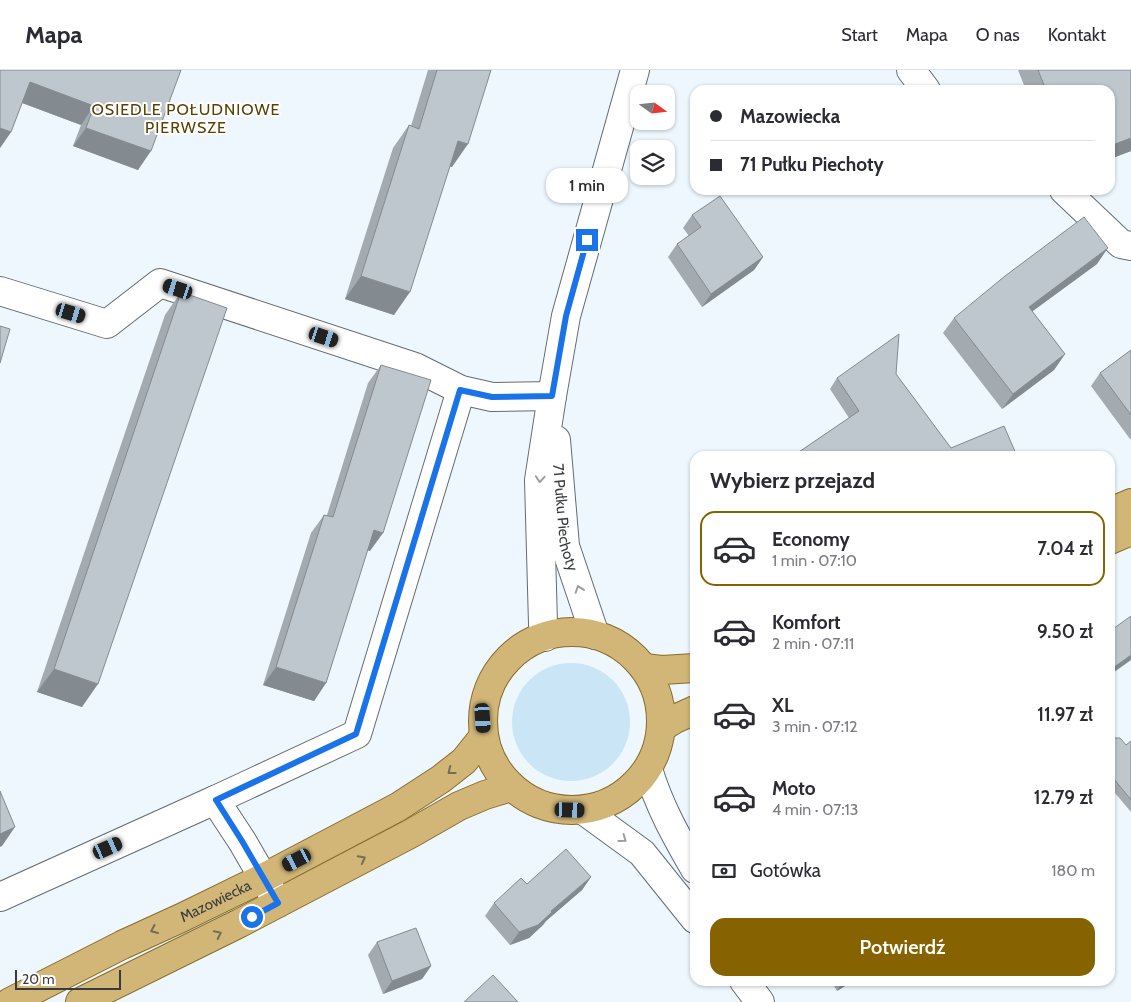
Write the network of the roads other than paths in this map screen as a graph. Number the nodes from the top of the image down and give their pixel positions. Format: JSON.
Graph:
{"nodes":[{"id":1,"x":635,"y":70,"type":"edge"},
{"id":2,"x":911,"y":70,"type":"edge"},
{"id":3,"x":922,"y":85,"type":"edge"},
{"id":4,"x":1069,"y":195,"type":"edge"},
{"id":5,"x":1131,"y":246,"type":"edge"},
{"id":6,"x":0,"y":291,"type":"edge"},
{"id":7,"x":460,"y":390,"type":"junction"},
{"id":8,"x":552,"y":396,"type":"junction"},
{"id":9,"x":1131,"y":503,"type":"edge"},
{"id":10,"x":1115,"y":510,"type":"edge"},
{"id":11,"x":1131,"y":531,"type":"edge"},
{"id":12,"x":1115,"y":538,"type":"edge"},
{"id":13,"x":595,"y":635,"type":"junction"},
{"id":14,"x":545,"y":636,"type":"junction"},
{"id":15,"x":644,"y":668,"type":"junction"},
{"id":16,"x":690,"y":668,"type":"edge"},
{"id":17,"x":690,"y":713,"type":"edge"},
{"id":18,"x":661,"y":728,"type":"junction"},
{"id":19,"x":484,"y":736,"type":"junction"},
{"id":20,"x":648,"y":769,"type":"junction"},
{"id":21,"x":511,"y":787,"type":"junction"},
{"id":22,"x":216,"y":800,"type":"junction"},
{"id":23,"x":583,"y":810,"type":"junction"},
{"id":24,"x":690,"y":861,"type":"edge"},
{"id":25,"x":263,"y":878,"type":"junction"},
{"id":26,"x":0,"y":897,"type":"edge"},
{"id":27,"x":278,"y":903,"type":"junction"},
{"id":28,"x":690,"y":913,"type":"edge"},
{"id":29,"x":748,"y":986,"type":"edge"},
{"id":30,"x":763,"y":986,"type":"edge"},
{"id":31,"x":46,"y":994,"type":"edge"},
{"id":32,"x":10,"y":1002,"type":"edge"},
{"id":33,"x":80,"y":1002,"type":"edge"},
{"id":34,"x":760,"y":1002,"type":"edge"},
{"id":35,"x":772,"y":1002,"type":"edge"}],
"edges":[{"from":1,"to":8,"type":"street","name":"71 Pułku Piechoty"},
{"from":2,"to":3,"type":"street"},
{"from":4,"to":5,"type":"street"},
{"from":6,"to":7,"type":"street"},
{"from":7,"to":8,"type":"street"},
{"from":7,"to":22,"type":"street"},
{"from":13,"to":8,"type":"street","name":"71 Pułku Piechoty","one_way":true},
{"from":8,"to":14,"type":"street","name":"71 Pułku Piechoty","one_way":true},
{"from":9,"to":10,"type":"main road"},
{"from":11,"to":12,"type":"main road"},
{"from":13,"to":14,"type":"main road"},
{"from":13,"to":15,"type":"main road"},
{"from":14,"to":19,"type":"main road"},
{"from":15,"to":16,"type":"main road"},
{"from":15,"to":18,"type":"main road"},
{"from":17,"to":18,"type":"main road"},
{"from":18,"to":20,"type":"main road"},
{"from":19,"to":21,"type":"main road"},
{"from":19,"to":25,"type":"main road","name":"Mazowiecka","one_way":true},
{"from":20,"to":23,"type":"main road"},
{"from":20,"to":24,"type":"street"},
{"from":21,"to":23,"type":"main road"},
{"from":27,"to":21,"type":"main road","name":"Mazowiecka","one_way":true},
{"from":22,"to":25,"type":"street"},
{"from":22,"to":26,"type":"street"},
{"from":23,"to":28,"type":"street","one_way":true},
{"from":25,"to":27,"type":"street"},
{"from":25,"to":31,"type":"main road","name":"Mazowiecka","one_way":true},
{"from":33,"to":27,"type":"main road","name":"Mazowiecka","one_way":true},
{"from":29,"to":34,"type":"street"},
{"from":30,"to":35,"type":"street"},
{"from":31,"to":32,"type":"main road","name":"Mazowiecka"}]}
